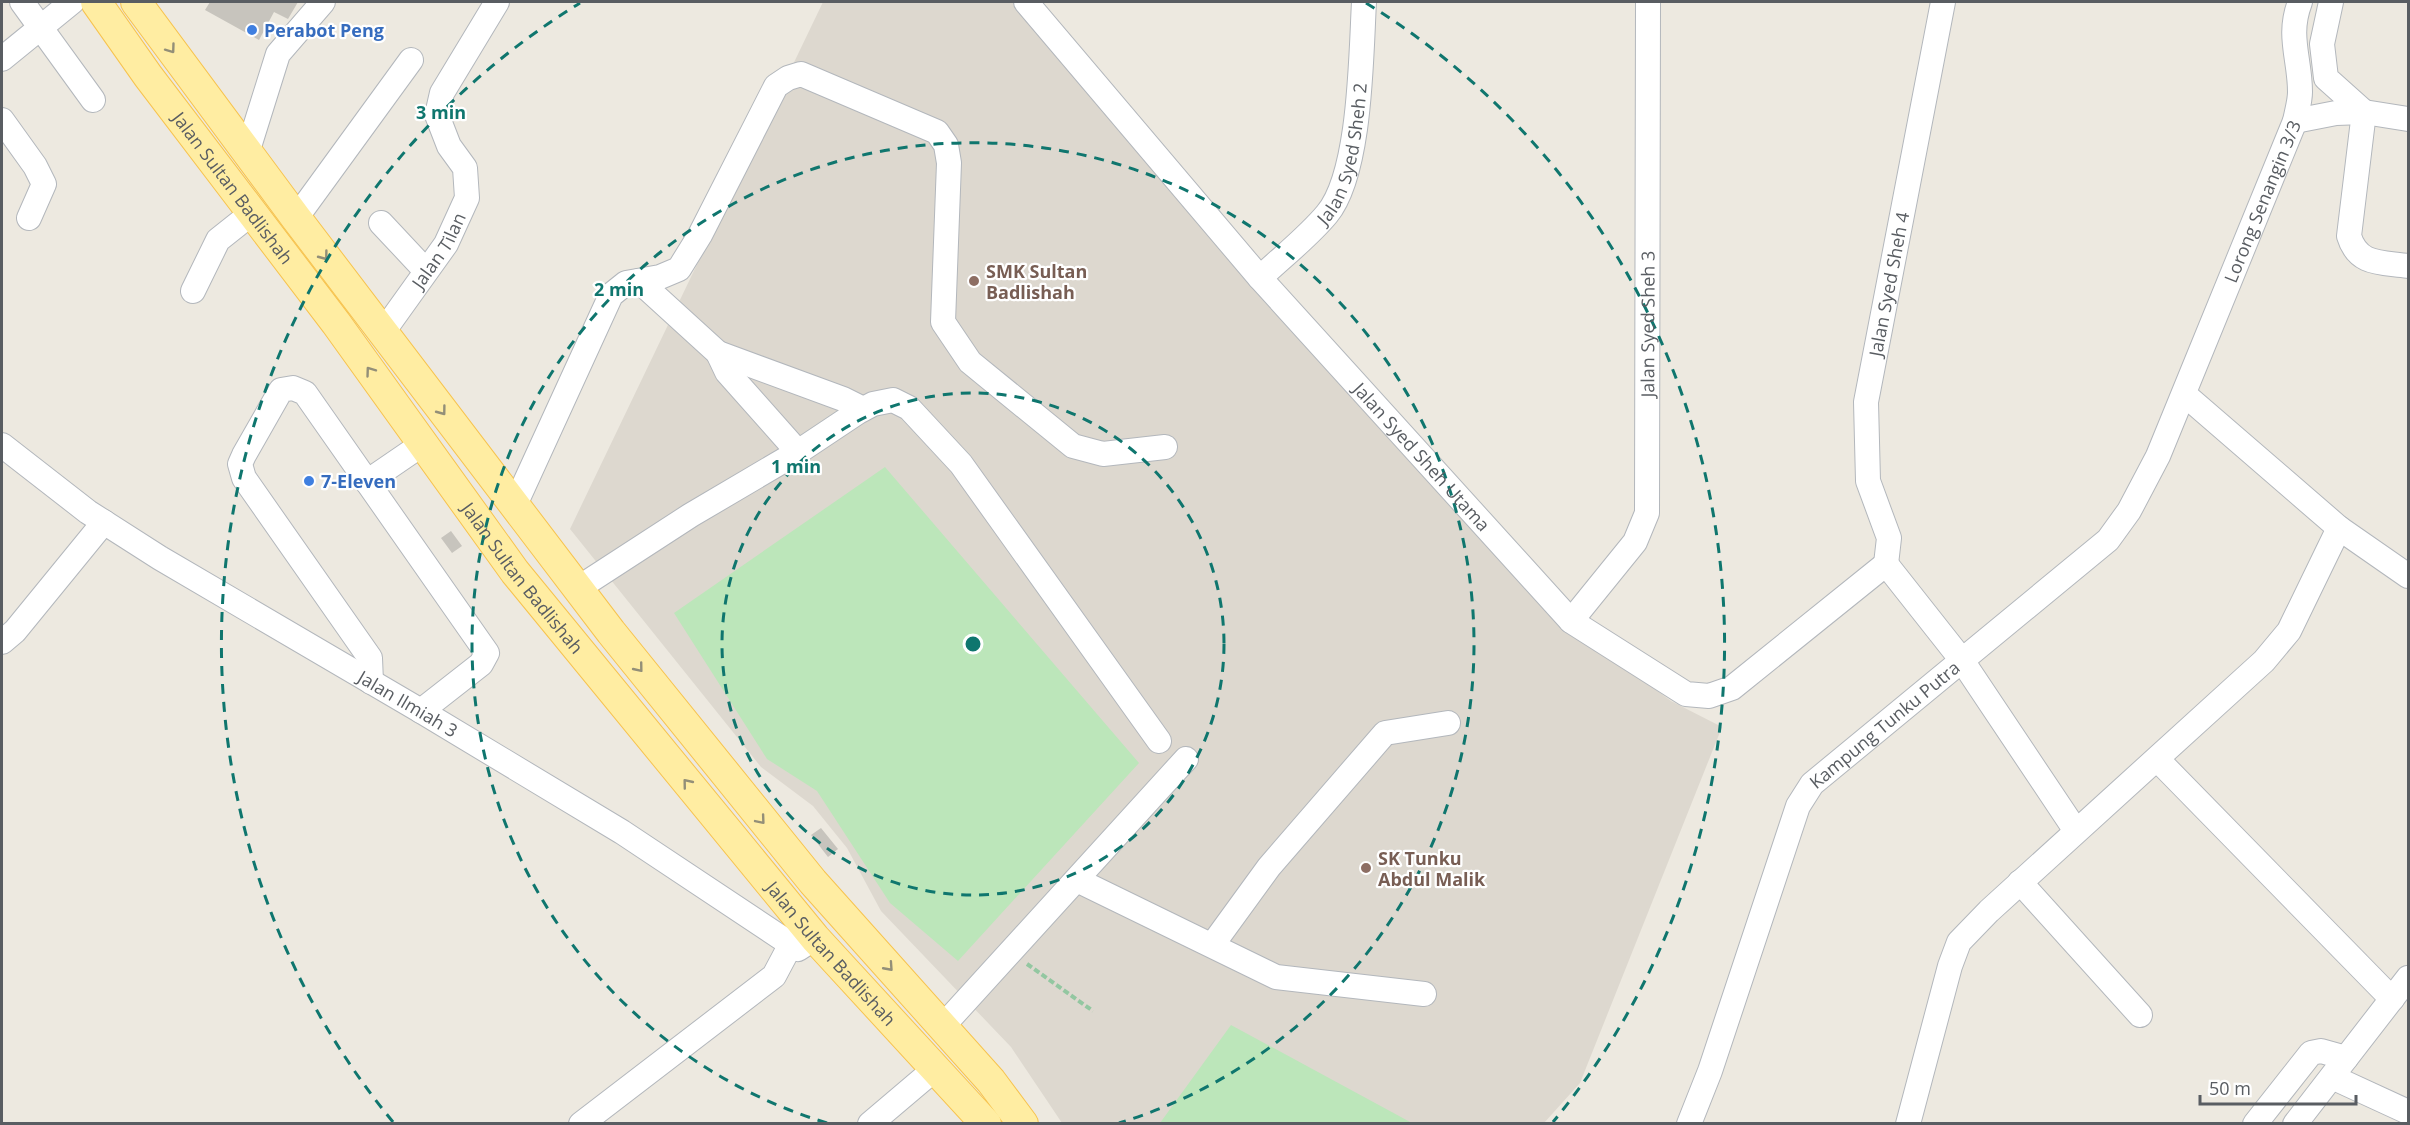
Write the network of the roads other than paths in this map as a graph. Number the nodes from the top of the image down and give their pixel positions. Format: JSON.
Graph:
{"nodes":[{"id":1,"x":22,"y":2,"type":"edge"},
{"id":2,"x":72,"y":2,"type":"edge"},
{"id":3,"x":96,"y":2,"type":"edge"},
{"id":4,"x":136,"y":2,"type":"edge"},
{"id":5,"x":323,"y":2,"type":"edge"},
{"id":6,"x":497,"y":2,"type":"edge"},
{"id":7,"x":1026,"y":2,"type":"edge"},
{"id":8,"x":1364,"y":2,"type":"edge"},
{"id":9,"x":1648,"y":2,"type":"edge"},
{"id":10,"x":1943,"y":2,"type":"edge"},
{"id":11,"x":2300,"y":2,"type":"edge"},
{"id":12,"x":2331,"y":2,"type":"edge"},
{"id":13,"x":41,"y":28,"type":"junction"},
{"id":14,"x":2,"y":59,"type":"edge"},
{"id":15,"x":411,"y":60,"type":"dead end"},
{"id":16,"x":93,"y":100,"type":"dead end"},
{"id":17,"x":2364,"y":112,"type":"junction"},
{"id":18,"x":2409,"y":119,"type":"edge"},
{"id":19,"x":2,"y":120,"type":"edge"},
{"id":20,"x":2295,"y":121,"type":"junction"},
{"id":21,"x":247,"y":153,"type":"junction"},
{"id":22,"x":252,"y":213,"type":"junction"},
{"id":23,"x":29,"y":218,"type":"dead end"},
{"id":24,"x":296,"y":218,"type":"junction"},
{"id":25,"x":381,"y":223,"type":"dead end"},
{"id":26,"x":2409,"y":266,"type":"edge"},
{"id":27,"x":426,"y":271,"type":"junction"},
{"id":28,"x":1260,"y":278,"type":"junction"},
{"id":29,"x":639,"y":281,"type":"junction"},
{"id":30,"x":193,"y":291,"type":"dead end"},
{"id":31,"x":383,"y":332,"type":"junction"},
{"id":32,"x":718,"y":353,"type":"junction"},
{"id":33,"x":2184,"y":394,"type":"junction"},
{"id":34,"x":863,"y":409,"type":"junction"},
{"id":35,"x":424,"y":444,"type":"junction"},
{"id":36,"x":2,"y":445,"type":"edge"},
{"id":37,"x":1165,"y":447,"type":"dead end"},
{"id":38,"x":798,"y":453,"type":"junction"},
{"id":39,"x":368,"y":482,"type":"junction"},
{"id":40,"x":514,"y":507,"type":"junction"},
{"id":41,"x":104,"y":522,"type":"junction"},
{"id":42,"x":2339,"y":528,"type":"junction"},
{"id":43,"x":1886,"y":564,"type":"junction"},
{"id":44,"x":2409,"y":576,"type":"edge"},
{"id":45,"x":577,"y":589,"type":"junction"},
{"id":46,"x":1571,"y":621,"type":"junction"},
{"id":47,"x":611,"y":632,"type":"junction"},
{"id":48,"x":2,"y":642,"type":"edge"},
{"id":49,"x":584,"y":657,"type":"junction"},
{"id":50,"x":1961,"y":659,"type":"junction"},
{"id":51,"x":371,"y":682,"type":"junction"},
{"id":52,"x":421,"y":711,"type":"junction"},
{"id":53,"x":1448,"y":723,"type":"dead end"},
{"id":54,"x":1159,"y":741,"type":"dead end"},
{"id":55,"x":1186,"y":759,"type":"dead end"},
{"id":56,"x":2158,"y":760,"type":"junction"},
{"id":57,"x":2076,"y":831,"type":"junction"},
{"id":58,"x":1077,"y":880,"type":"junction"},
{"id":59,"x":2020,"y":882,"type":"junction"},
{"id":60,"x":803,"y":941,"type":"junction"},
{"id":61,"x":1213,"y":944,"type":"junction"},
{"id":62,"x":2409,"y":978,"type":"edge"},
{"id":63,"x":1424,"y":994,"type":"dead end"},
{"id":64,"x":2392,"y":999,"type":"junction"},
{"id":65,"x":2140,"y":1015,"type":"dead end"},
{"id":66,"x":942,"y":1027,"type":"junction"},
{"id":67,"x":936,"y":1068,"type":"junction"},
{"id":68,"x":2339,"y":1068,"type":"junction"},
{"id":69,"x":2409,"y":1112,"type":"edge"},
{"id":70,"x":581,"y":1124,"type":"edge"},
{"id":71,"x":870,"y":1124,"type":"edge"},
{"id":72,"x":986,"y":1124,"type":"edge"},
{"id":73,"x":1023,"y":1124,"type":"edge"},
{"id":74,"x":1689,"y":1124,"type":"edge"},
{"id":75,"x":1908,"y":1124,"type":"edge"},
{"id":76,"x":2256,"y":1124,"type":"edge"},
{"id":77,"x":2295,"y":1124,"type":"edge"}],
"edges":[{"from":1,"to":13,"type":"street"},
{"from":2,"to":13,"type":"street"},
{"from":3,"to":22,"type":"main road","name":"Jalan Sultan Badlishah"},
{"from":4,"to":21,"type":"main road","name":"Jalan Sultan Badlishah","one_way":true},
{"from":5,"to":21,"type":"street"},
{"from":6,"to":27,"type":"street","name":"Jalan Tilan"},
{"from":7,"to":28,"type":"street","name":"Jalan Syed Sheh Utama"},
{"from":8,"to":28,"type":"street","name":"Jalan Syed Sheh 2"},
{"from":9,"to":46,"type":"street","name":"Jalan Syed Sheh 3"},
{"from":10,"to":43,"type":"street","name":"Jalan Syed Sheh 4"},
{"from":11,"to":20,"type":"street","name":"Lorong Senangin 3/3"},
{"from":12,"to":17,"type":"street"},
{"from":13,"to":14,"type":"street"},
{"from":13,"to":16,"type":"street"},
{"from":15,"to":24,"type":"street"},
{"from":17,"to":18,"type":"street"},
{"from":17,"to":20,"type":"street"},
{"from":17,"to":26,"type":"street"},
{"from":19,"to":23,"type":"street"},
{"from":20,"to":33,"type":"street","name":"Lorong Senangin 3/3"},
{"from":21,"to":24,"type":"main road","name":"Jalan Sultan Badlishah"},
{"from":22,"to":30,"type":"street"},
{"from":35,"to":22,"type":"main road","name":"Jalan Sultan Badlishah","one_way":true},
{"from":24,"to":31,"type":"main road","name":"Jalan Sultan Badlishah","one_way":true},
{"from":25,"to":27,"type":"street"},
{"from":27,"to":31,"type":"street","name":"Jalan Tilan"},
{"from":28,"to":46,"type":"street","name":"Jalan Syed Sheh Utama"},
{"from":29,"to":32,"type":"street"},
{"from":29,"to":37,"type":"street"},
{"from":29,"to":40,"type":"street"},
{"from":31,"to":40,"type":"main road","name":"Jalan Sultan Badlishah","one_way":true},
{"from":32,"to":34,"type":"street"},
{"from":32,"to":38,"type":"street"},
{"from":33,"to":42,"type":"street"},
{"from":33,"to":50,"type":"street","name":"Kampung Tunku Putra"},
{"from":34,"to":38,"type":"street"},
{"from":34,"to":54,"type":"street"},
{"from":35,"to":39,"type":"street"},
{"from":35,"to":49,"type":"main road","name":"Jalan Sultan Badlishah"},
{"from":36,"to":41,"type":"street","name":"Jalan Ilmiah 3"},
{"from":38,"to":45,"type":"street"},
{"from":39,"to":51,"type":"street"},
{"from":39,"to":52,"type":"street"},
{"from":40,"to":45,"type":"main road","name":"Jalan Sultan Badlishah"},
{"from":41,"to":48,"type":"street"},
{"from":41,"to":51,"type":"street","name":"Jalan Ilmiah 3"},
{"from":42,"to":44,"type":"street"},
{"from":42,"to":56,"type":"street"},
{"from":43,"to":46,"type":"street","name":"Jalan Syed Sheh Utama"},
{"from":43,"to":50,"type":"street"},
{"from":45,"to":47,"type":"main road","name":"Jalan Sultan Badlishah"},
{"from":47,"to":49,"type":"main road"},
{"from":47,"to":66,"type":"main road","name":"Jalan Sultan Badlishah","one_way":true},
{"from":60,"to":49,"type":"main road","name":"Jalan Sultan Badlishah","one_way":true},
{"from":50,"to":57,"type":"street"},
{"from":50,"to":74,"type":"street","name":"Kampung Tunku Putra"},
{"from":51,"to":52,"type":"street","name":"Jalan Ilmiah 3"},
{"from":52,"to":60,"type":"street","name":"Jalan Ilmiah 3"},
{"from":53,"to":61,"type":"street"},
{"from":55,"to":58,"type":"street"},
{"from":56,"to":57,"type":"street"},
{"from":56,"to":64,"type":"street"},
{"from":57,"to":59,"type":"street"},
{"from":58,"to":61,"type":"street"},
{"from":58,"to":66,"type":"street"},
{"from":59,"to":65,"type":"street"},
{"from":59,"to":75,"type":"street"},
{"from":60,"to":67,"type":"main road","name":"Jalan Sultan Badlishah"},
{"from":60,"to":70,"type":"street"},
{"from":61,"to":63,"type":"street"},
{"from":62,"to":64,"type":"street"},
{"from":64,"to":68,"type":"street"},
{"from":66,"to":73,"type":"main road","name":"Jalan Sultan Badlishah"},
{"from":67,"to":71,"type":"street"},
{"from":67,"to":72,"type":"main road","name":"Jalan Sultan Badlishah"},
{"from":68,"to":69,"type":"street"},
{"from":68,"to":76,"type":"street"},
{"from":68,"to":77,"type":"street"}]}
